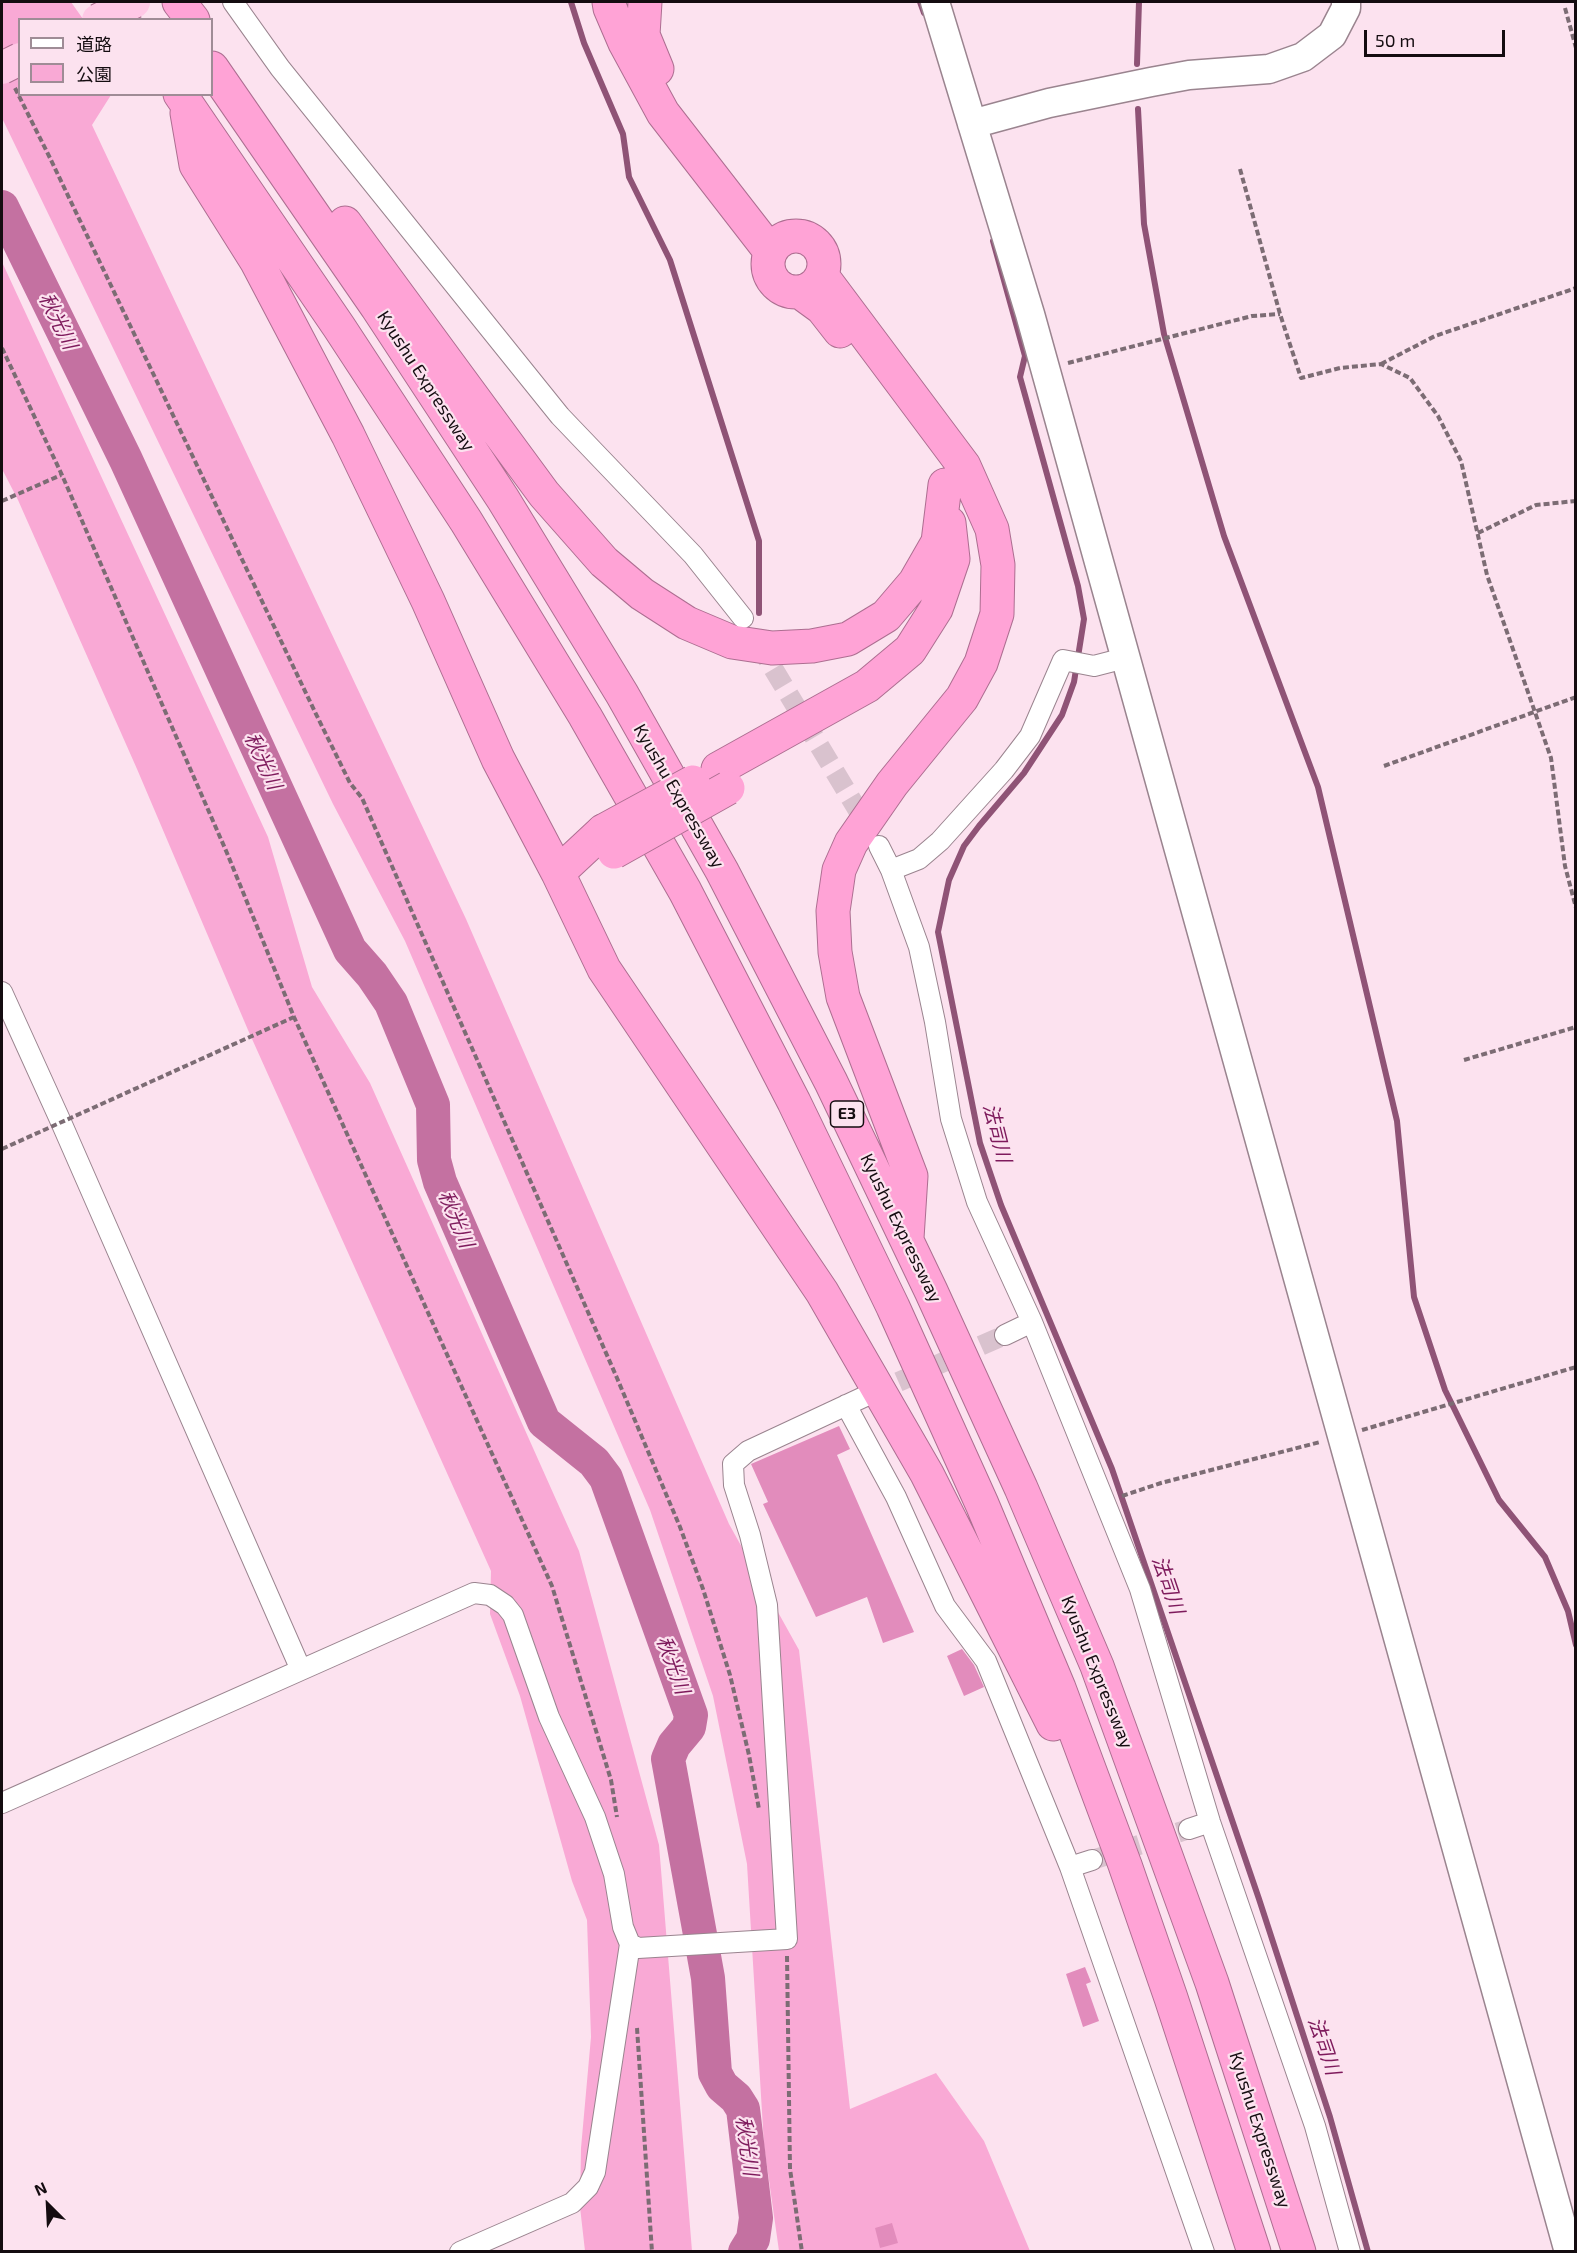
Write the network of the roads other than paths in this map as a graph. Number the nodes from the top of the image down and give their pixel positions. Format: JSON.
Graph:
{"nodes":[{"id":1,"x":116,"y":2,"type":"edge"},
{"id":2,"x":134,"y":2,"type":"edge"},
{"id":3,"x":165,"y":2,"type":"edge"},
{"id":4,"x":179,"y":2,"type":"edge"},
{"id":5,"x":233,"y":2,"type":"edge"},
{"id":6,"x":609,"y":2,"type":"edge"},
{"id":7,"x":623,"y":2,"type":"edge"},
{"id":8,"x":645,"y":2,"type":"edge"},
{"id":9,"x":935,"y":2,"type":"edge"},
{"id":10,"x":1346,"y":2,"type":"edge"},
{"id":11,"x":102,"y":18,"type":"edge"},
{"id":12,"x":127,"y":18,"type":"edge"},
{"id":13,"x":177,"y":18,"type":"edge"},
{"id":14,"x":191,"y":18,"type":"edge"},
{"id":15,"x":625,"y":43,"type":"junction"},
{"id":16,"x":213,"y":45,"type":"edge"},
{"id":17,"x":213,"y":69,"type":"edge"},
{"id":18,"x":183,"y":99,"type":"edge"},
{"id":19,"x":972,"y":124,"type":"junction"},
{"id":20,"x":777,"y":244,"type":"junction"},
{"id":21,"x":811,"y":284,"type":"junction"},
{"id":22,"x":931,"y":421,"type":"junction"},
{"id":23,"x":945,"y":485,"type":"junction"},
{"id":24,"x":743,"y":618,"type":"dead end"},
{"id":25,"x":1125,"y":658,"type":"junction"},
{"id":26,"x":723,"y":779,"type":"junction"},
{"id":27,"x":879,"y":846,"type":"tunnel mouth"},
{"id":28,"x":891,"y":870,"type":"junction"},
{"id":29,"x":558,"y":873,"type":"junction"},
{"id":30,"x":2,"y":992,"type":"edge"},
{"id":31,"x":907,"y":1240,"type":"junction"},
{"id":32,"x":1032,"y":1323,"type":"junction"},
{"id":33,"x":1005,"y":1335,"type":"tunnel mouth"},
{"id":34,"x":868,"y":1395,"type":"tunnel mouth"},
{"id":35,"x":846,"y":1405,"type":"junction"},
{"id":36,"x":301,"y":1670,"type":"junction"},
{"id":37,"x":2,"y":1803,"type":"edge"},
{"id":38,"x":1210,"y":1822,"type":"junction"},
{"id":39,"x":1190,"y":1829,"type":"tunnel mouth"},
{"id":40,"x":1092,"y":1860,"type":"tunnel mouth"},
{"id":41,"x":1125,"y":1865,"type":"junction"},
{"id":42,"x":1070,"y":1867,"type":"junction"},
{"id":43,"x":639,"y":1945,"type":"junction"},
{"id":44,"x":460,"y":2252,"type":"edge"},
{"id":45,"x":1204,"y":2252,"type":"edge"},
{"id":46,"x":1254,"y":2252,"type":"edge"},
{"id":47,"x":1299,"y":2252,"type":"edge"},
{"id":48,"x":1350,"y":2252,"type":"edge"},
{"id":49,"x":1569,"y":2252,"type":"edge"}],
"edges":[{"from":1,"to":12,"type":"highway"},
{"from":2,"to":11,"type":"main road","bridge":true},
{"from":3,"to":13,"type":"highway"},
{"from":4,"to":14,"type":"highway"},
{"from":5,"to":24,"type":"street"},
{"from":6,"to":15,"type":"highway"},
{"from":7,"to":15,"type":"highway"},
{"from":8,"to":20,"type":"highway"},
{"from":9,"to":19,"type":"street"},
{"from":10,"to":19,"type":"street"},
{"from":15,"to":20,"type":"highway"},
{"from":16,"to":23,"type":"highway"},
{"from":17,"to":31,"type":"highway","name":"Kyushu Expressway","number":"E3"},
{"from":18,"to":29,"type":"highway"},
{"from":18,"to":41,"type":"highway","number":"E3"},
{"from":19,"to":25,"type":"street"},
{"from":20,"to":21,"type":"highway"},
{"from":20,"to":21,"type":"highway"},
{"from":21,"to":22,"type":"highway"},
{"from":21,"to":23,"type":"highway"},
{"from":22,"to":26,"type":"highway"},
{"from":22,"to":31,"type":"highway"},
{"from":23,"to":26,"type":"highway"},
{"from":25,"to":28,"type":"street"},
{"from":25,"to":49,"type":"street"},
{"from":26,"to":29,"type":"highway","bridge":true},
{"from":27,"to":28,"type":"street"},
{"from":28,"to":32,"type":"street"},
{"from":29,"to":41,"type":"highway"},
{"from":30,"to":36,"type":"street"},
{"from":31,"to":47,"type":"highway","name":"Kyushu Expressway","number":"E3"},
{"from":32,"to":33,"type":"street"},
{"from":32,"to":38,"type":"street"},
{"from":34,"to":35,"type":"street"},
{"from":35,"to":42,"type":"street"},
{"from":35,"to":43,"type":"street"},
{"from":36,"to":37,"type":"street"},
{"from":36,"to":43,"type":"street"},
{"from":38,"to":39,"type":"street"},
{"from":38,"to":48,"type":"street"},
{"from":40,"to":42,"type":"street"},
{"from":41,"to":46,"type":"highway","number":"E3"},
{"from":42,"to":45,"type":"street"},
{"from":43,"to":44,"type":"street"}]}
